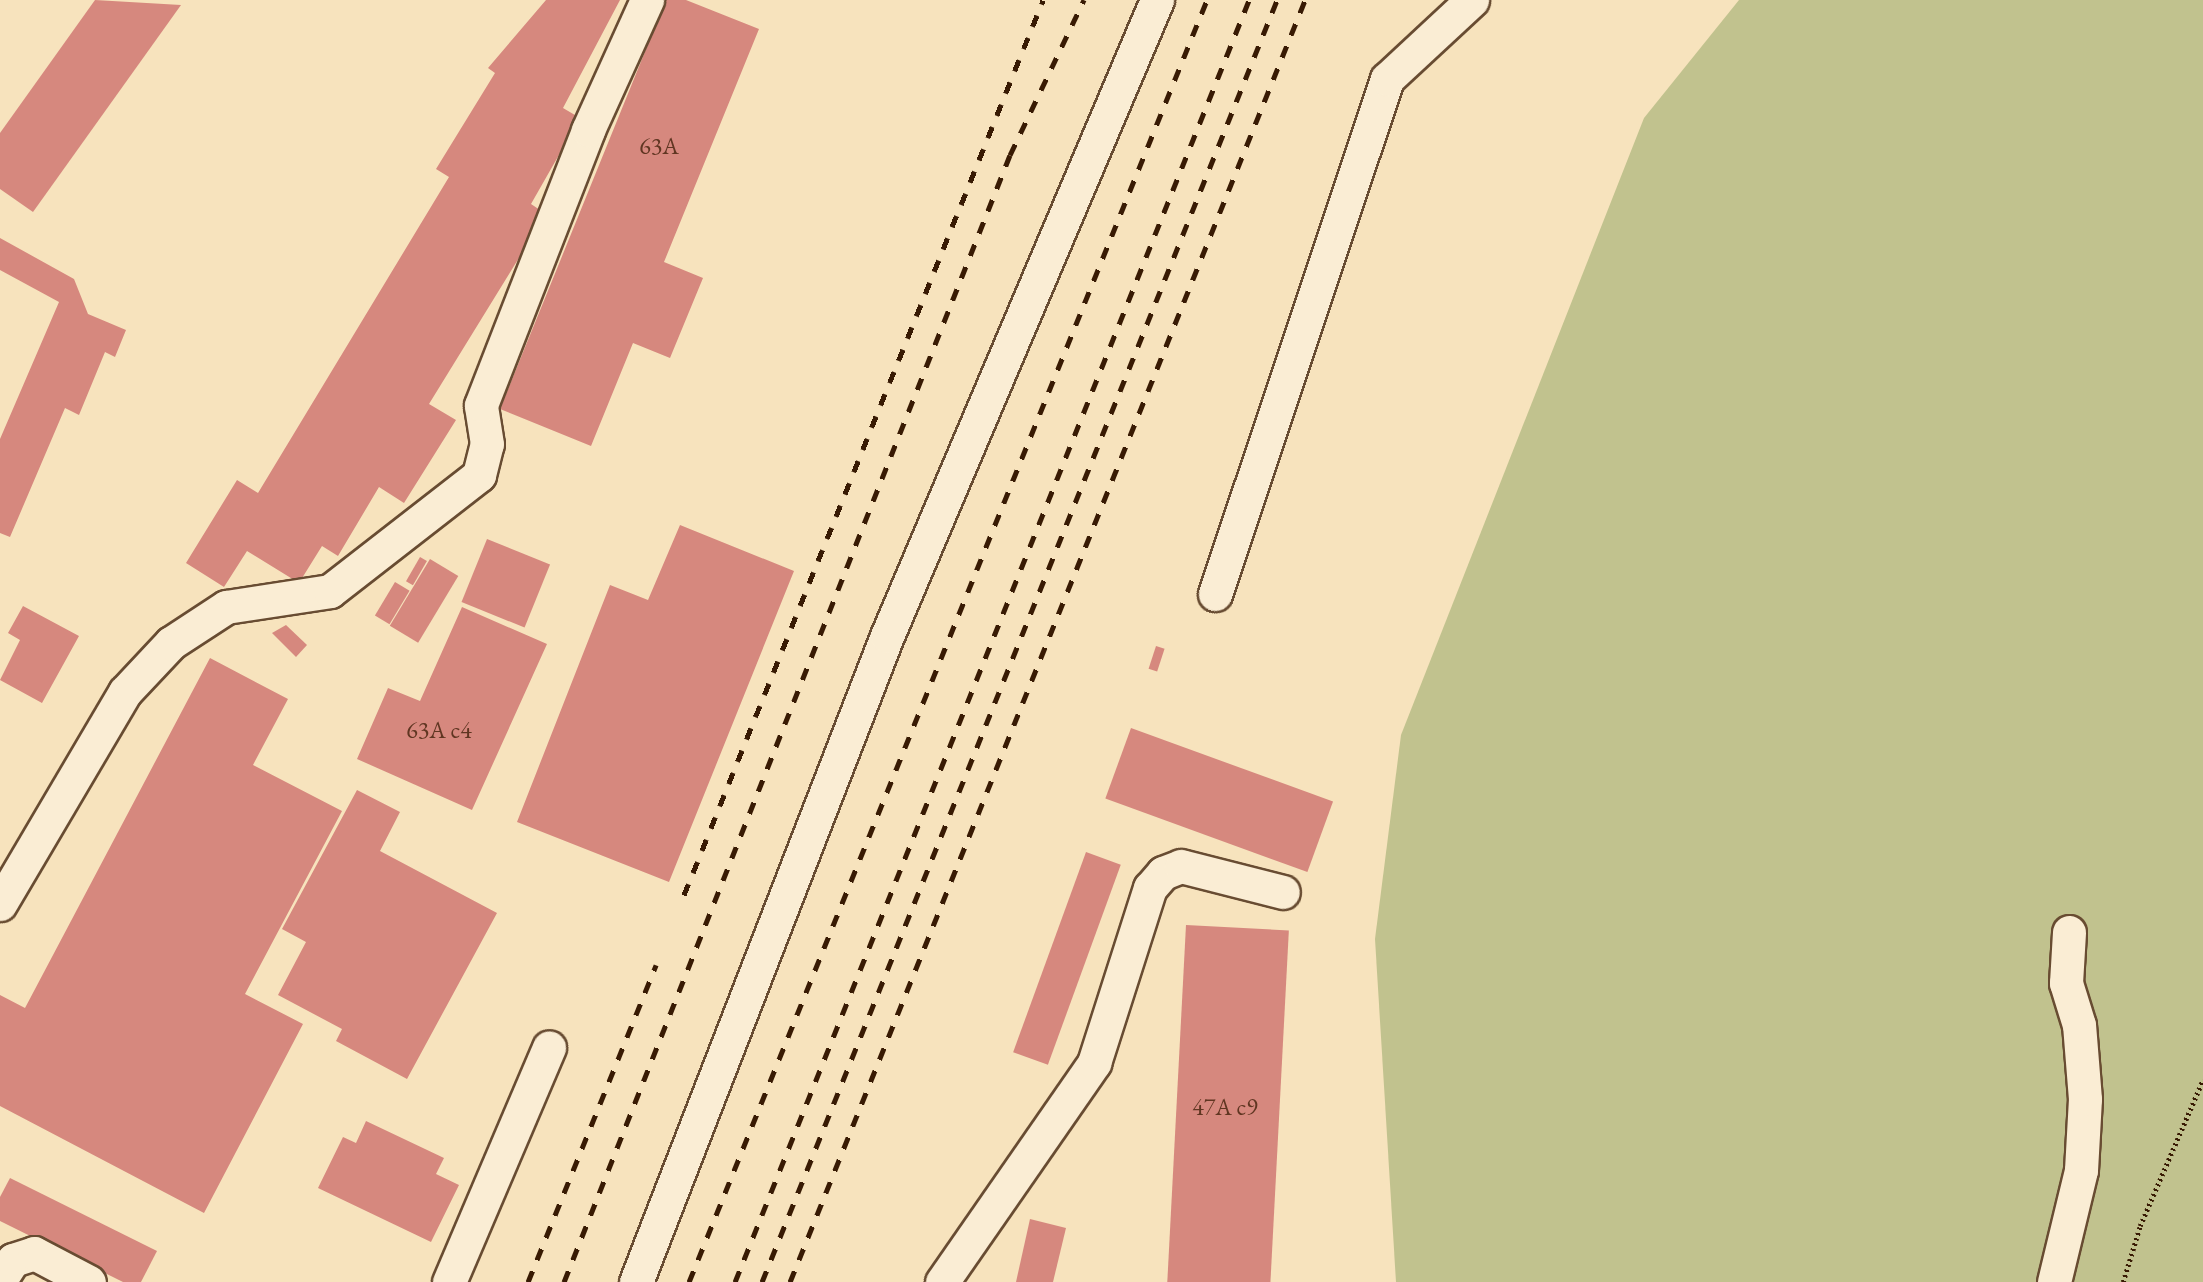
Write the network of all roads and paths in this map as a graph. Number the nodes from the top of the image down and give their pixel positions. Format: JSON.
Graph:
{"nodes":[{"id":1,"x":647,"y":0,"type":"edge"},
{"id":2,"x":1157,"y":0,"type":"edge"},
{"id":3,"x":1472,"y":0,"type":"edge"},
{"id":4,"x":1215,"y":594,"type":"dead end"},
{"id":5,"x":1283,"y":892,"type":"dead end"},
{"id":6,"x":0,"y":904,"type":"edge"},
{"id":7,"x":2069,"y":932,"type":"dead end"},
{"id":8,"x":549,"y":1046,"type":"dead end"},
{"id":9,"x":2203,"y":1080,"type":"edge"},
{"id":10,"x":0,"y":1280,"type":"edge"},
{"id":11,"x":89,"y":1282,"type":"edge"},
{"id":12,"x":449,"y":1282,"type":"edge"},
{"id":13,"x":635,"y":1282,"type":"edge"},
{"id":14,"x":942,"y":1282,"type":"edge"},
{"id":15,"x":2054,"y":1282,"type":"edge"},
{"id":16,"x":2123,"y":1282,"type":"edge"}],
"edges":[{"from":1,"to":6,"type":"street"},
{"from":2,"to":13,"type":"street"},
{"from":3,"to":4,"type":"street"},
{"from":5,"to":14,"type":"street"},
{"from":7,"to":15,"type":"street"},
{"from":8,"to":12,"type":"street"},
{"from":9,"to":16,"type":"path"},
{"from":10,"to":11,"type":"street"}]}
